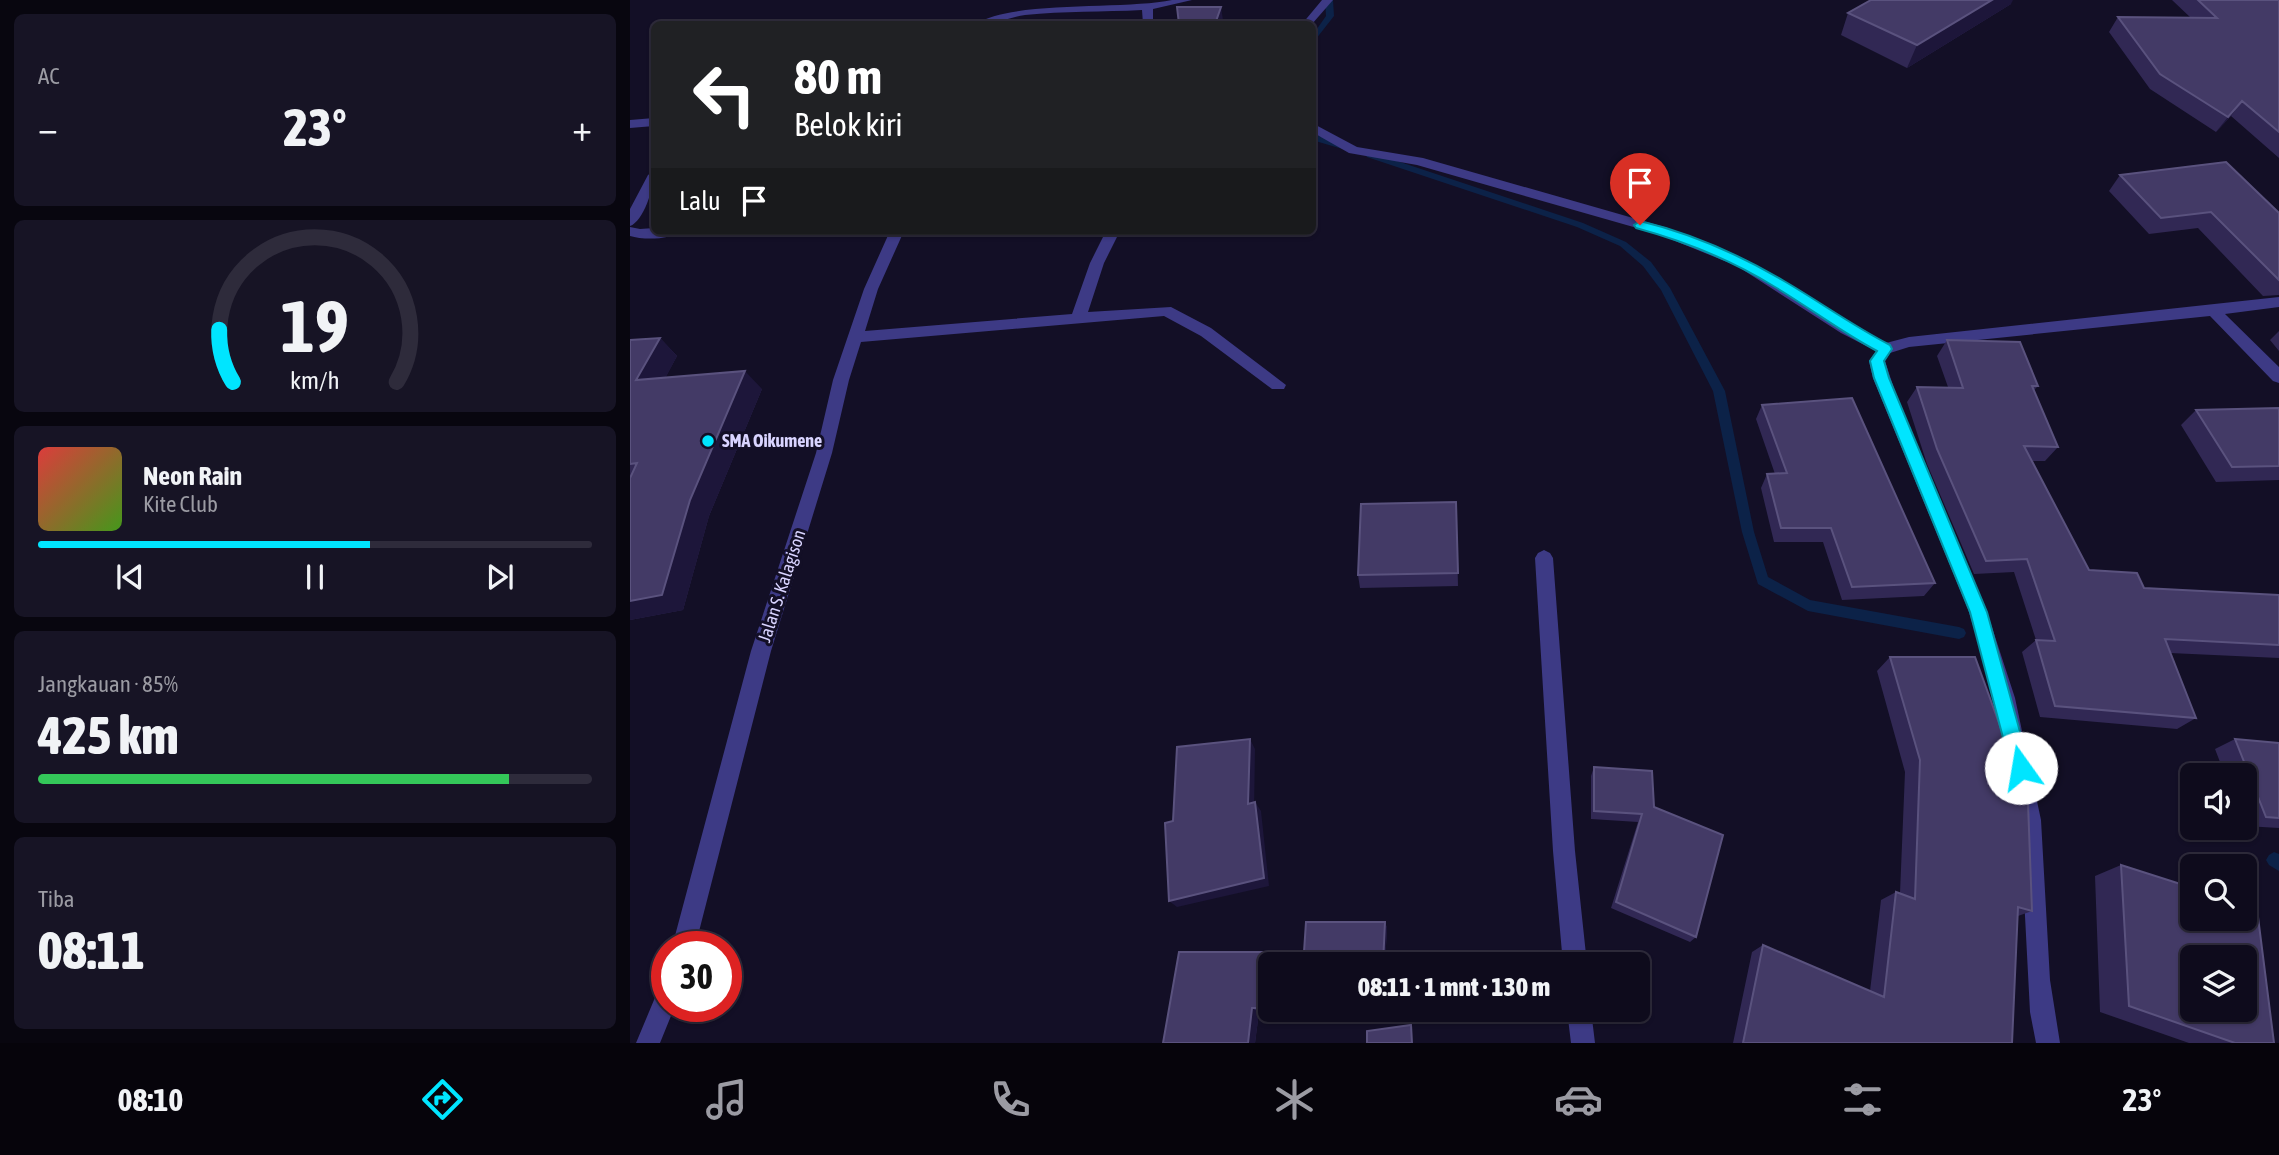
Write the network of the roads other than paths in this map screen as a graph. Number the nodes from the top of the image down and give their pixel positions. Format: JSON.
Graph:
{"nodes":[{"id":1,"x":1187,"y":0,"type":"edge"},
{"id":2,"x":1328,"y":0,"type":"edge"},
{"id":3,"x":1147,"y":4,"type":"junction"},
{"id":4,"x":989,"y":21,"type":"edge"},
{"id":5,"x":1148,"y":21,"type":"edge"},
{"id":6,"x":1310,"y":21,"type":"edge"},
{"id":7,"x":651,"y":122,"type":"edge"},
{"id":8,"x":630,"y":124,"type":"edge"},
{"id":9,"x":1316,"y":129,"type":"edge"},
{"id":10,"x":651,"y":181,"type":"edge"},
{"id":11,"x":630,"y":222,"type":"edge"},
{"id":12,"x":630,"y":231,"type":"edge"},
{"id":13,"x":651,"y":233,"type":"edge"},
{"id":14,"x":895,"y":235,"type":"edge"},
{"id":15,"x":1111,"y":235,"type":"edge"},
{"id":16,"x":2279,"y":302,"type":"edge"},
{"id":17,"x":2213,"y":310,"type":"junction"},
{"id":18,"x":1078,"y":319,"type":"junction"},
{"id":19,"x":857,"y":337,"type":"junction"},
{"id":20,"x":1885,"y":349,"type":"junction"},
{"id":21,"x":2279,"y":377,"type":"edge"},
{"id":22,"x":1278,"y":385,"type":"dead end"},
{"id":23,"x":1544,"y":558,"type":"dead end"},
{"id":24,"x":687,"y":931,"type":"edge"},
{"id":25,"x":1574,"y":952,"type":"edge"},
{"id":26,"x":656,"y":1022,"type":"edge"},
{"id":27,"x":1580,"y":1022,"type":"edge"},
{"id":28,"x":648,"y":1043,"type":"edge"},
{"id":29,"x":1583,"y":1043,"type":"edge"},
{"id":30,"x":2048,"y":1043,"type":"edge"}],
"edges":[{"from":1,"to":3,"type":"street"},
{"from":2,"to":6,"type":"street"},
{"from":3,"to":4,"type":"street"},
{"from":3,"to":5,"type":"street"},
{"from":7,"to":8,"type":"street"},
{"from":9,"to":20,"type":"street"},
{"from":10,"to":11,"type":"street"},
{"from":12,"to":13,"type":"street"},
{"from":14,"to":19,"type":"street","name":"Jalan S. Kalagison"},
{"from":15,"to":18,"type":"street"},
{"from":16,"to":17,"type":"street"},
{"from":17,"to":20,"type":"street"},
{"from":17,"to":21,"type":"street"},
{"from":18,"to":19,"type":"street"},
{"from":18,"to":22,"type":"street"},
{"from":19,"to":24,"type":"street","name":"Jalan S. Kalagison"},
{"from":20,"to":30,"type":"street"},
{"from":23,"to":25,"type":"street"},
{"from":26,"to":28,"type":"street"},
{"from":27,"to":29,"type":"street"}]}
